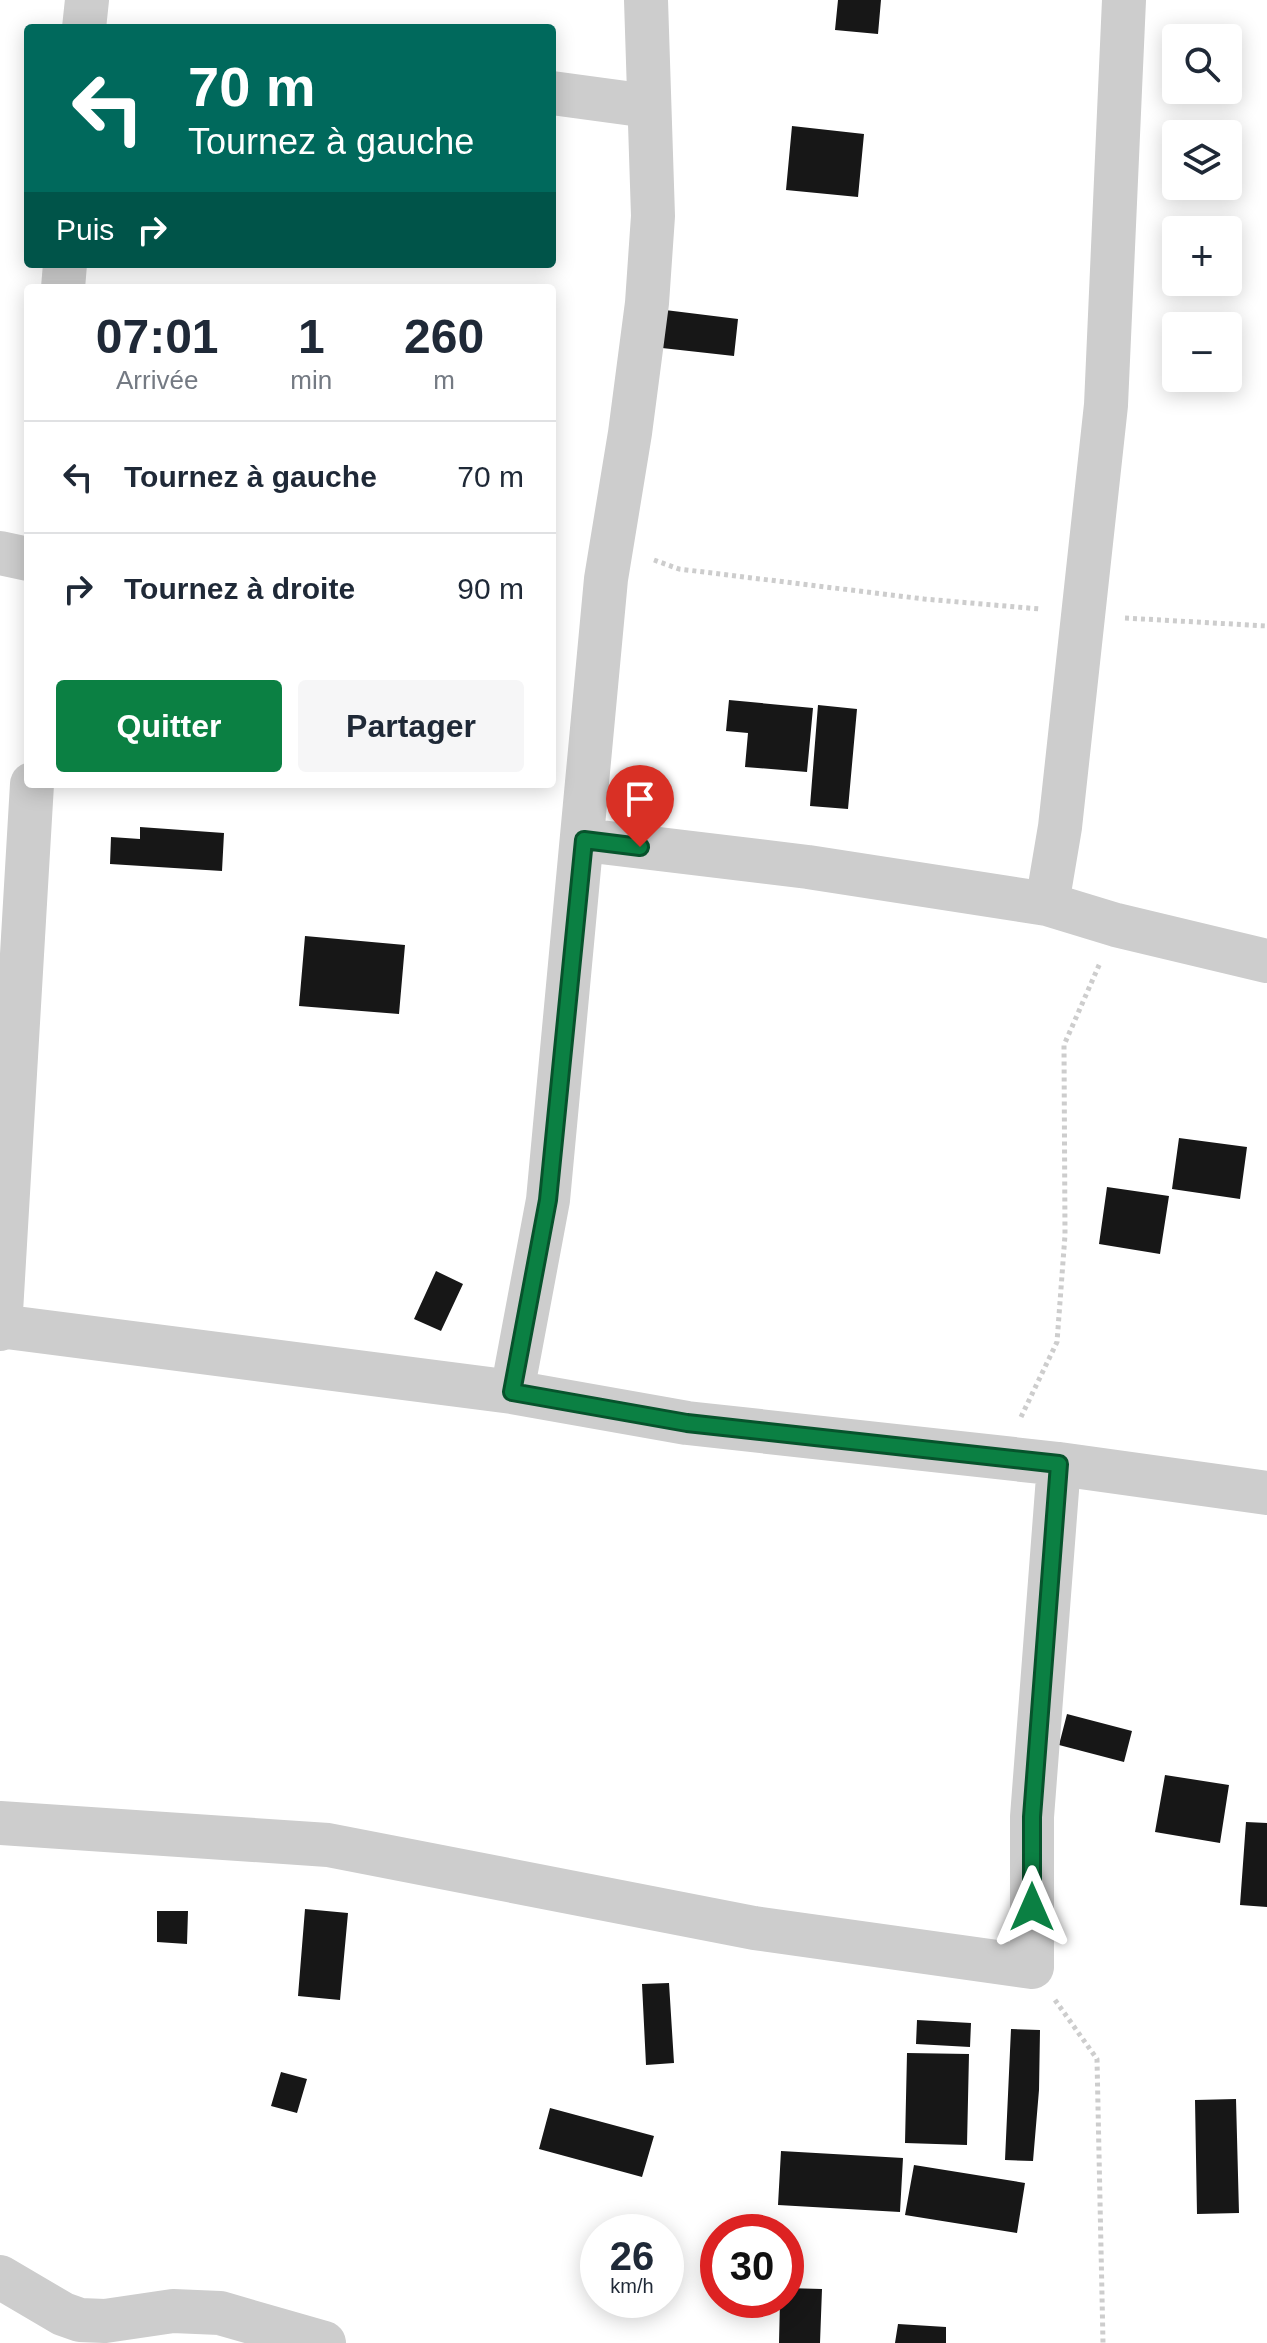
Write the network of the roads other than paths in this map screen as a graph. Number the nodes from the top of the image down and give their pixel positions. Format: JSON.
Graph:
{"nodes":[{"id":1,"x":87,"y":0,"type":"edge"},
{"id":2,"x":646,"y":0,"type":"edge"},
{"id":3,"x":1124,"y":0,"type":"edge"},
{"id":4,"x":84,"y":24,"type":"edge"},
{"id":5,"x":556,"y":94,"type":"edge"},
{"id":6,"x":648,"y":106,"type":"junction"},
{"id":7,"x":0,"y":553,"type":"edge"},
{"id":8,"x":24,"y":558,"type":"edge"},
{"id":9,"x":32,"y":788,"type":"edge"},
{"id":10,"x":584,"y":840,"type":"junction"},
{"id":11,"x":1047,"y":904,"type":"junction"},
{"id":12,"x":1267,"y":961,"type":"edge"},
{"id":13,"x":0,"y":1328,"type":"edge"},
{"id":14,"x":512,"y":1392,"type":"junction"},
{"id":15,"x":1059,"y":1464,"type":"junction"},
{"id":16,"x":1267,"y":1493,"type":"edge"},
{"id":17,"x":0,"y":1823,"type":"edge"},
{"id":18,"x":0,"y":2277,"type":"edge"},
{"id":19,"x":324,"y":2343,"type":"edge"}],
"edges":[{"from":1,"to":4,"type":"street"},
{"from":2,"to":6,"type":"street"},
{"from":3,"to":11,"type":"street"},
{"from":5,"to":6,"type":"street"},
{"from":6,"to":10,"type":"street"},
{"from":7,"to":8,"type":"street"},
{"from":9,"to":13,"type":"street"},
{"from":10,"to":11,"type":"street"},
{"from":10,"to":14,"type":"street"},
{"from":11,"to":12,"type":"street"},
{"from":13,"to":14,"type":"street"},
{"from":14,"to":15,"type":"street"},
{"from":15,"to":16,"type":"street"},
{"from":15,"to":17,"type":"street"},
{"from":18,"to":19,"type":"street"}]}
